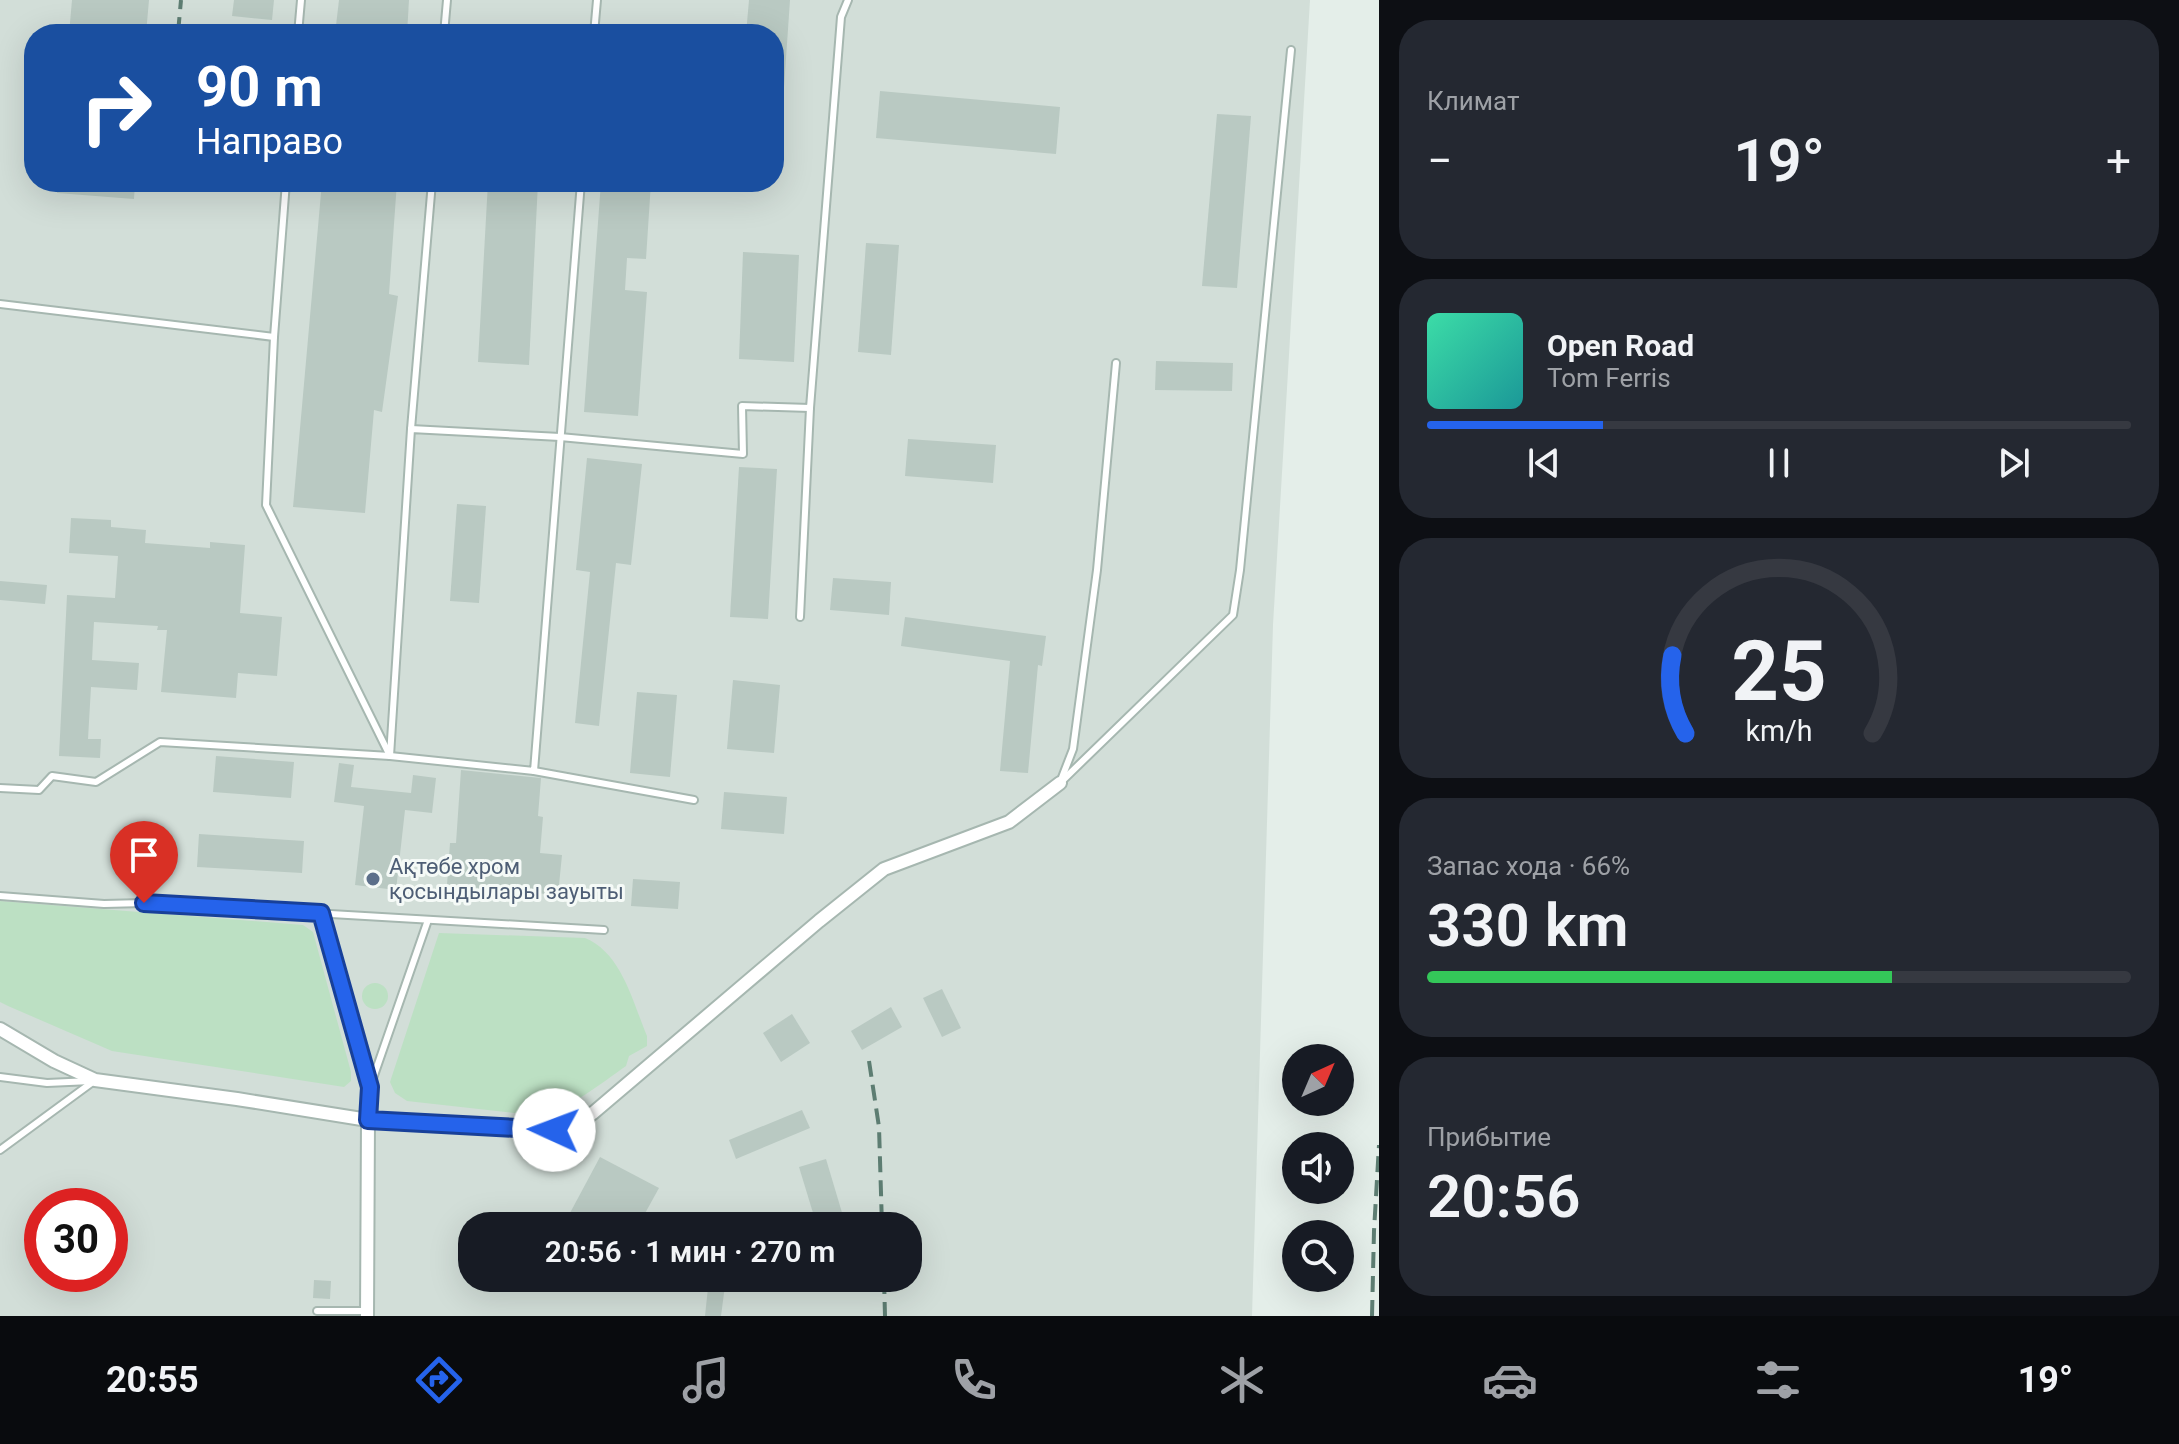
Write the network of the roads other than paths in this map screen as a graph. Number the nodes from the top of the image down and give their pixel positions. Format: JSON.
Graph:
{"nodes":[{"id":1,"x":301,"y":0,"type":"edge"},
{"id":2,"x":447,"y":0,"type":"edge"},
{"id":3,"x":597,"y":0,"type":"edge"},
{"id":4,"x":848,"y":0,"type":"edge"},
{"id":5,"x":299,"y":24,"type":"edge"},
{"id":6,"x":445,"y":24,"type":"edge"},
{"id":7,"x":595,"y":24,"type":"edge"},
{"id":8,"x":1291,"y":50,"type":"dead end"},
{"id":9,"x":285,"y":192,"type":"edge"},
{"id":10,"x":431,"y":192,"type":"edge"},
{"id":11,"x":580,"y":192,"type":"edge"},
{"id":12,"x":0,"y":304,"type":"edge"},
{"id":13,"x":274,"y":337,"type":"junction"},
{"id":14,"x":1116,"y":363,"type":"dead end"},
{"id":15,"x":810,"y":408,"type":"junction"},
{"id":16,"x":411,"y":429,"type":"junction"},
{"id":17,"x":560,"y":437,"type":"junction"},
{"id":18,"x":800,"y":617,"type":"dead end"},
{"id":19,"x":390,"y":756,"type":"junction"},
{"id":20,"x":534,"y":771,"type":"junction"},
{"id":21,"x":1060,"y":783,"type":"junction"},
{"id":22,"x":0,"y":788,"type":"edge"},
{"id":23,"x":694,"y":800,"type":"dead end"},
{"id":24,"x":0,"y":896,"type":"edge"},
{"id":25,"x":321,"y":913,"type":"junction"},
{"id":26,"x":428,"y":920,"type":"junction"},
{"id":27,"x":604,"y":930,"type":"dead end"},
{"id":28,"x":0,"y":1029,"type":"edge"},
{"id":29,"x":0,"y":1077,"type":"edge"},
{"id":30,"x":95,"y":1080,"type":"junction"},
{"id":31,"x":370,"y":1087,"type":"junction"},
{"id":32,"x":368,"y":1120,"type":"junction"},
{"id":33,"x":0,"y":1150,"type":"edge"},
{"id":34,"x":317,"y":1311,"type":"dead end"},
{"id":35,"x":367,"y":1313,"type":"edge"}],
"edges":[{"from":1,"to":5,"type":"lane"},
{"from":2,"to":6,"type":"lane"},
{"from":3,"to":7,"type":"lane"},
{"from":4,"to":15,"type":"lane"},
{"from":8,"to":21,"type":"lane"},
{"from":9,"to":13,"type":"lane"},
{"from":10,"to":16,"type":"lane"},
{"from":11,"to":17,"type":"lane"},
{"from":12,"to":13,"type":"lane"},
{"from":13,"to":19,"type":"lane"},
{"from":14,"to":21,"type":"lane"},
{"from":15,"to":17,"type":"lane"},
{"from":15,"to":18,"type":"lane"},
{"from":16,"to":17,"type":"lane"},
{"from":16,"to":19,"type":"lane"},
{"from":17,"to":20,"type":"lane"},
{"from":19,"to":20,"type":"lane"},
{"from":19,"to":22,"type":"lane"},
{"from":20,"to":23,"type":"lane"},
{"from":21,"to":32,"type":"street"},
{"from":24,"to":25,"type":"lane"},
{"from":25,"to":26,"type":"lane"},
{"from":25,"to":31,"type":"lane"},
{"from":26,"to":27,"type":"lane"},
{"from":26,"to":31,"type":"lane"},
{"from":28,"to":30,"type":"street"},
{"from":29,"to":30,"type":"lane"},
{"from":30,"to":32,"type":"street"},
{"from":30,"to":33,"type":"lane"},
{"from":31,"to":32,"type":"lane"},
{"from":32,"to":35,"type":"street"},
{"from":34,"to":35,"type":"lane"}]}
